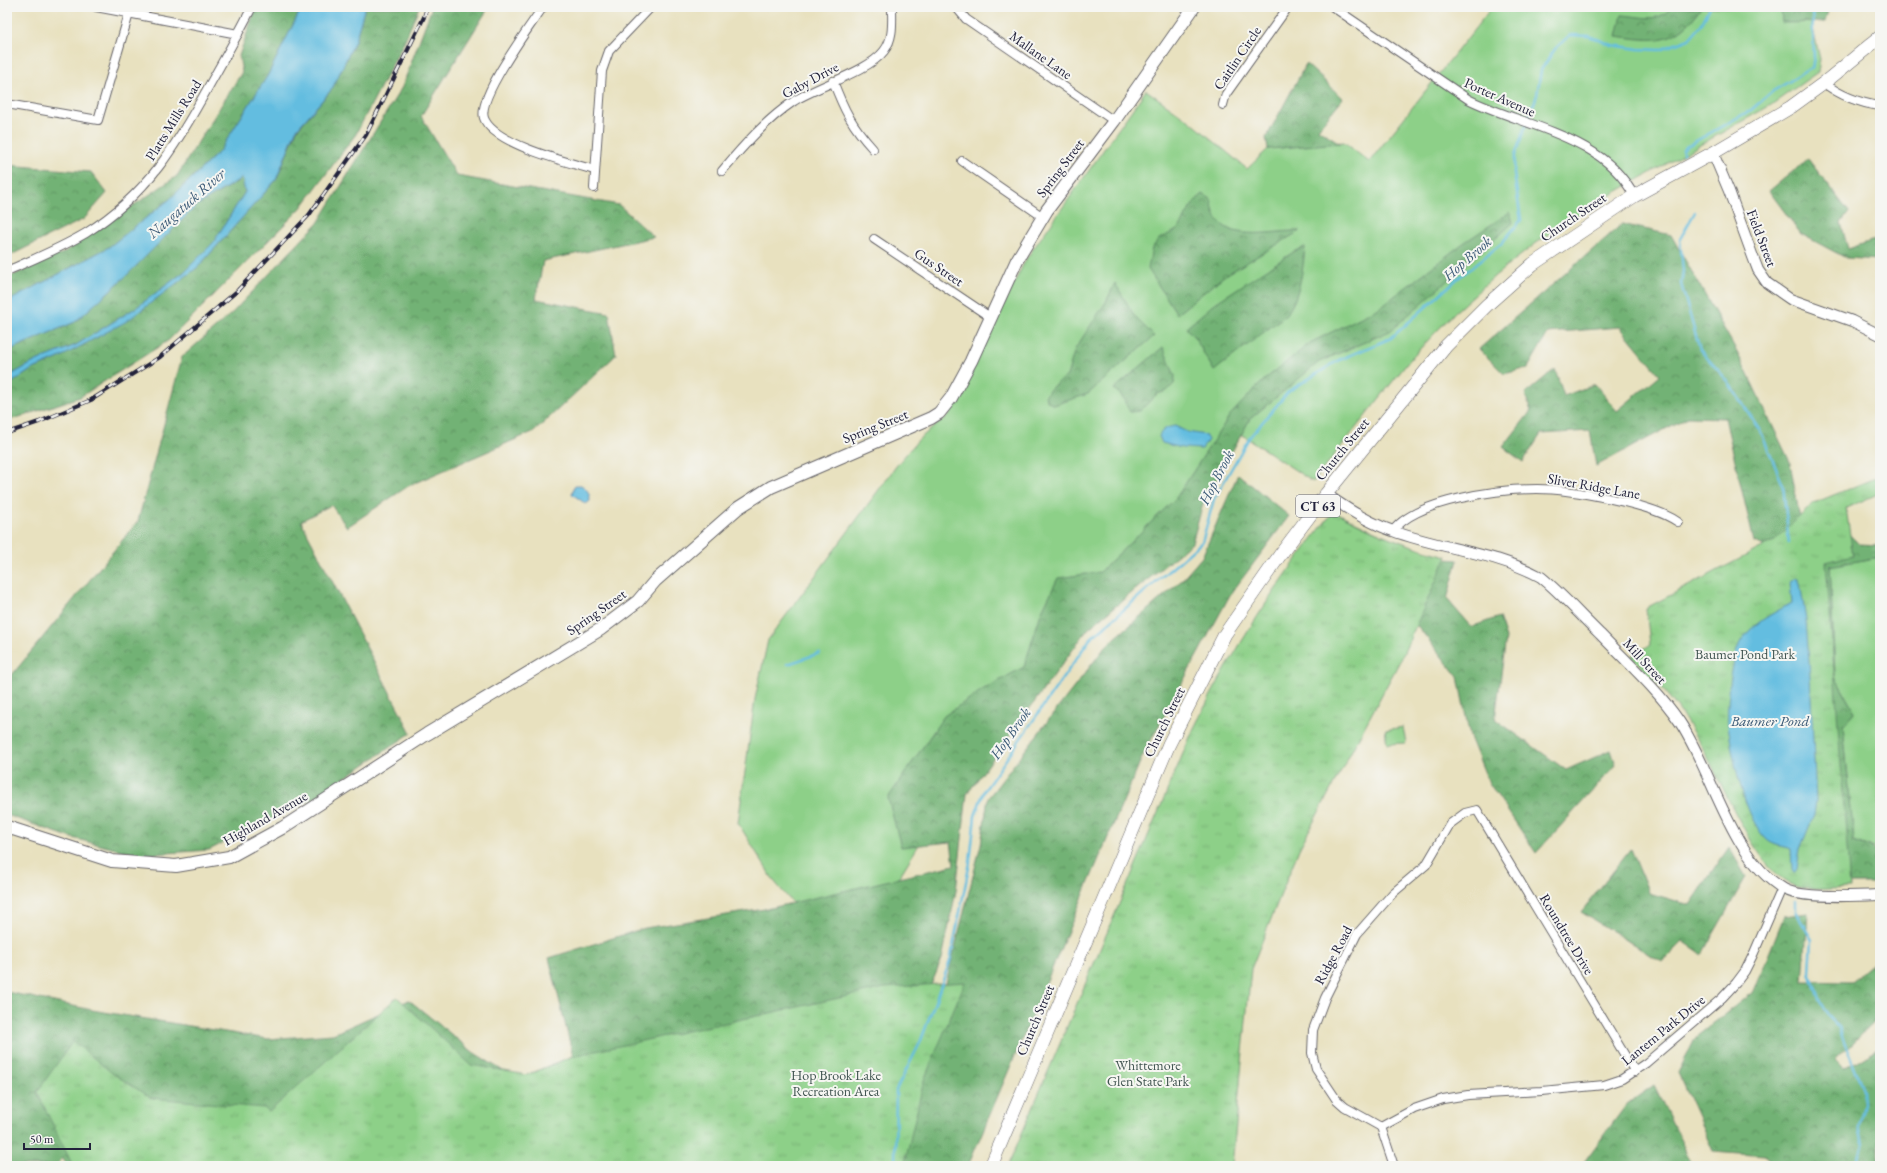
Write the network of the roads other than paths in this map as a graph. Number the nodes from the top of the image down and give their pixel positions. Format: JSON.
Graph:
{"nodes":[{"id":1,"x":96,"y":7,"type":"edge"},
{"id":2,"x":252,"y":7,"type":"edge"},
{"id":3,"x":543,"y":7,"type":"edge"},
{"id":4,"x":651,"y":7,"type":"edge"},
{"id":5,"x":892,"y":7,"type":"edge"},
{"id":6,"x":956,"y":7,"type":"edge"},
{"id":7,"x":1194,"y":7,"type":"edge"},
{"id":8,"x":1288,"y":7,"type":"edge"},
{"id":9,"x":1333,"y":7,"type":"edge"},
{"id":10,"x":130,"y":10,"type":"edge"},
{"id":11,"x":238,"y":34,"type":"junction"},
{"id":12,"x":1880,"y":37,"type":"edge"},
{"id":13,"x":833,"y":81,"type":"junction"},
{"id":14,"x":1824,"y":83,"type":"junction"},
{"id":15,"x":7,"y":104,"type":"edge"},
{"id":16,"x":1223,"y":105,"type":"dead end"},
{"id":17,"x":1880,"y":106,"type":"edge"},
{"id":18,"x":1114,"y":121,"type":"junction"},
{"id":19,"x":873,"y":149,"type":"dead end"},
{"id":20,"x":1713,"y":153,"type":"junction"},
{"id":21,"x":962,"y":161,"type":"dead end"},
{"id":22,"x":595,"y":170,"type":"junction"},
{"id":23,"x":722,"y":171,"type":"dead end"},
{"id":24,"x":594,"y":188,"type":"dead end"},
{"id":25,"x":1634,"y":196,"type":"junction"},
{"id":26,"x":1042,"y":217,"type":"junction"},
{"id":27,"x":874,"y":239,"type":"dead end"},
{"id":28,"x":7,"y":271,"type":"edge"},
{"id":29,"x":990,"y":317,"type":"junction"},
{"id":30,"x":1880,"y":335,"type":"edge"},
{"id":31,"x":1326,"y":494,"type":"junction"},
{"id":32,"x":1678,"y":522,"type":"dead end"},
{"id":33,"x":1393,"y":532,"type":"junction"},
{"id":34,"x":427,"y":734,"type":"joint"},
{"id":35,"x":1476,"y":810,"type":"joint"},
{"id":36,"x":7,"y":826,"type":"edge"},
{"id":37,"x":1782,"y":888,"type":"junction"},
{"id":38,"x":1880,"y":895,"type":"edge"},
{"id":39,"x":1635,"y":1072,"type":"junction"},
{"id":40,"x":1381,"y":1126,"type":"junction"},
{"id":41,"x":990,"y":1166,"type":"edge"},
{"id":42,"x":1394,"y":1166,"type":"edge"}],
"edges":[{"from":1,"to":10,"type":"street"},
{"from":2,"to":11,"type":"street","name":"Platts Mills Road"},
{"from":3,"to":22,"type":"street"},
{"from":4,"to":22,"type":"street"},
{"from":5,"to":13,"type":"street","name":"Gaby Drive"},
{"from":6,"to":18,"type":"street","name":"Mallane Lane"},
{"from":7,"to":18,"type":"main road","name":"Spring Street"},
{"from":8,"to":16,"type":"street","name":"Caitlin Circle"},
{"from":9,"to":25,"type":"street","name":"Porter Avenue"},
{"from":10,"to":11,"type":"street"},
{"from":10,"to":15,"type":"street"},
{"from":11,"to":28,"type":"street","name":"Platts Mills Road"},
{"from":12,"to":14,"type":"main road","name":"Church Street","number":"CT 63"},
{"from":13,"to":19,"type":"street"},
{"from":13,"to":23,"type":"street","name":"Gaby Drive"},
{"from":14,"to":17,"type":"street"},
{"from":14,"to":20,"type":"main road","name":"Church Street","number":"CT 63"},
{"from":18,"to":26,"type":"main road","name":"Spring Street"},
{"from":20,"to":25,"type":"main road","name":"Church Street","number":"CT 63"},
{"from":20,"to":30,"type":"street","name":"Field Street"},
{"from":21,"to":26,"type":"street"},
{"from":22,"to":24,"type":"street"},
{"from":25,"to":31,"type":"main road","name":"Church Street","number":"CT 63"},
{"from":26,"to":29,"type":"main road","name":"Spring Street"},
{"from":27,"to":29,"type":"street","name":"Gus Street"},
{"from":29,"to":34,"type":"main road","name":"Spring Street"},
{"from":31,"to":33,"type":"street","name":"Mill Street"},
{"from":31,"to":41,"type":"main road","name":"Church Street","number":"CT 63"},
{"from":32,"to":33,"type":"street","name":"Sliver Ridge Lane"},
{"from":33,"to":37,"type":"street","name":"Mill Street"},
{"from":34,"to":36,"type":"main road","name":"Highland Avenue"},
{"from":35,"to":39,"type":"street","name":"Roundtree Drive"},
{"from":35,"to":40,"type":"street","name":"Ridge Road"},
{"from":37,"to":38,"type":"street","name":"Mill Street"},
{"from":37,"to":39,"type":"street","name":"Lantern Park Drive"},
{"from":39,"to":40,"type":"street","name":"Lantern Park Drive"},
{"from":40,"to":42,"type":"street"}]}
